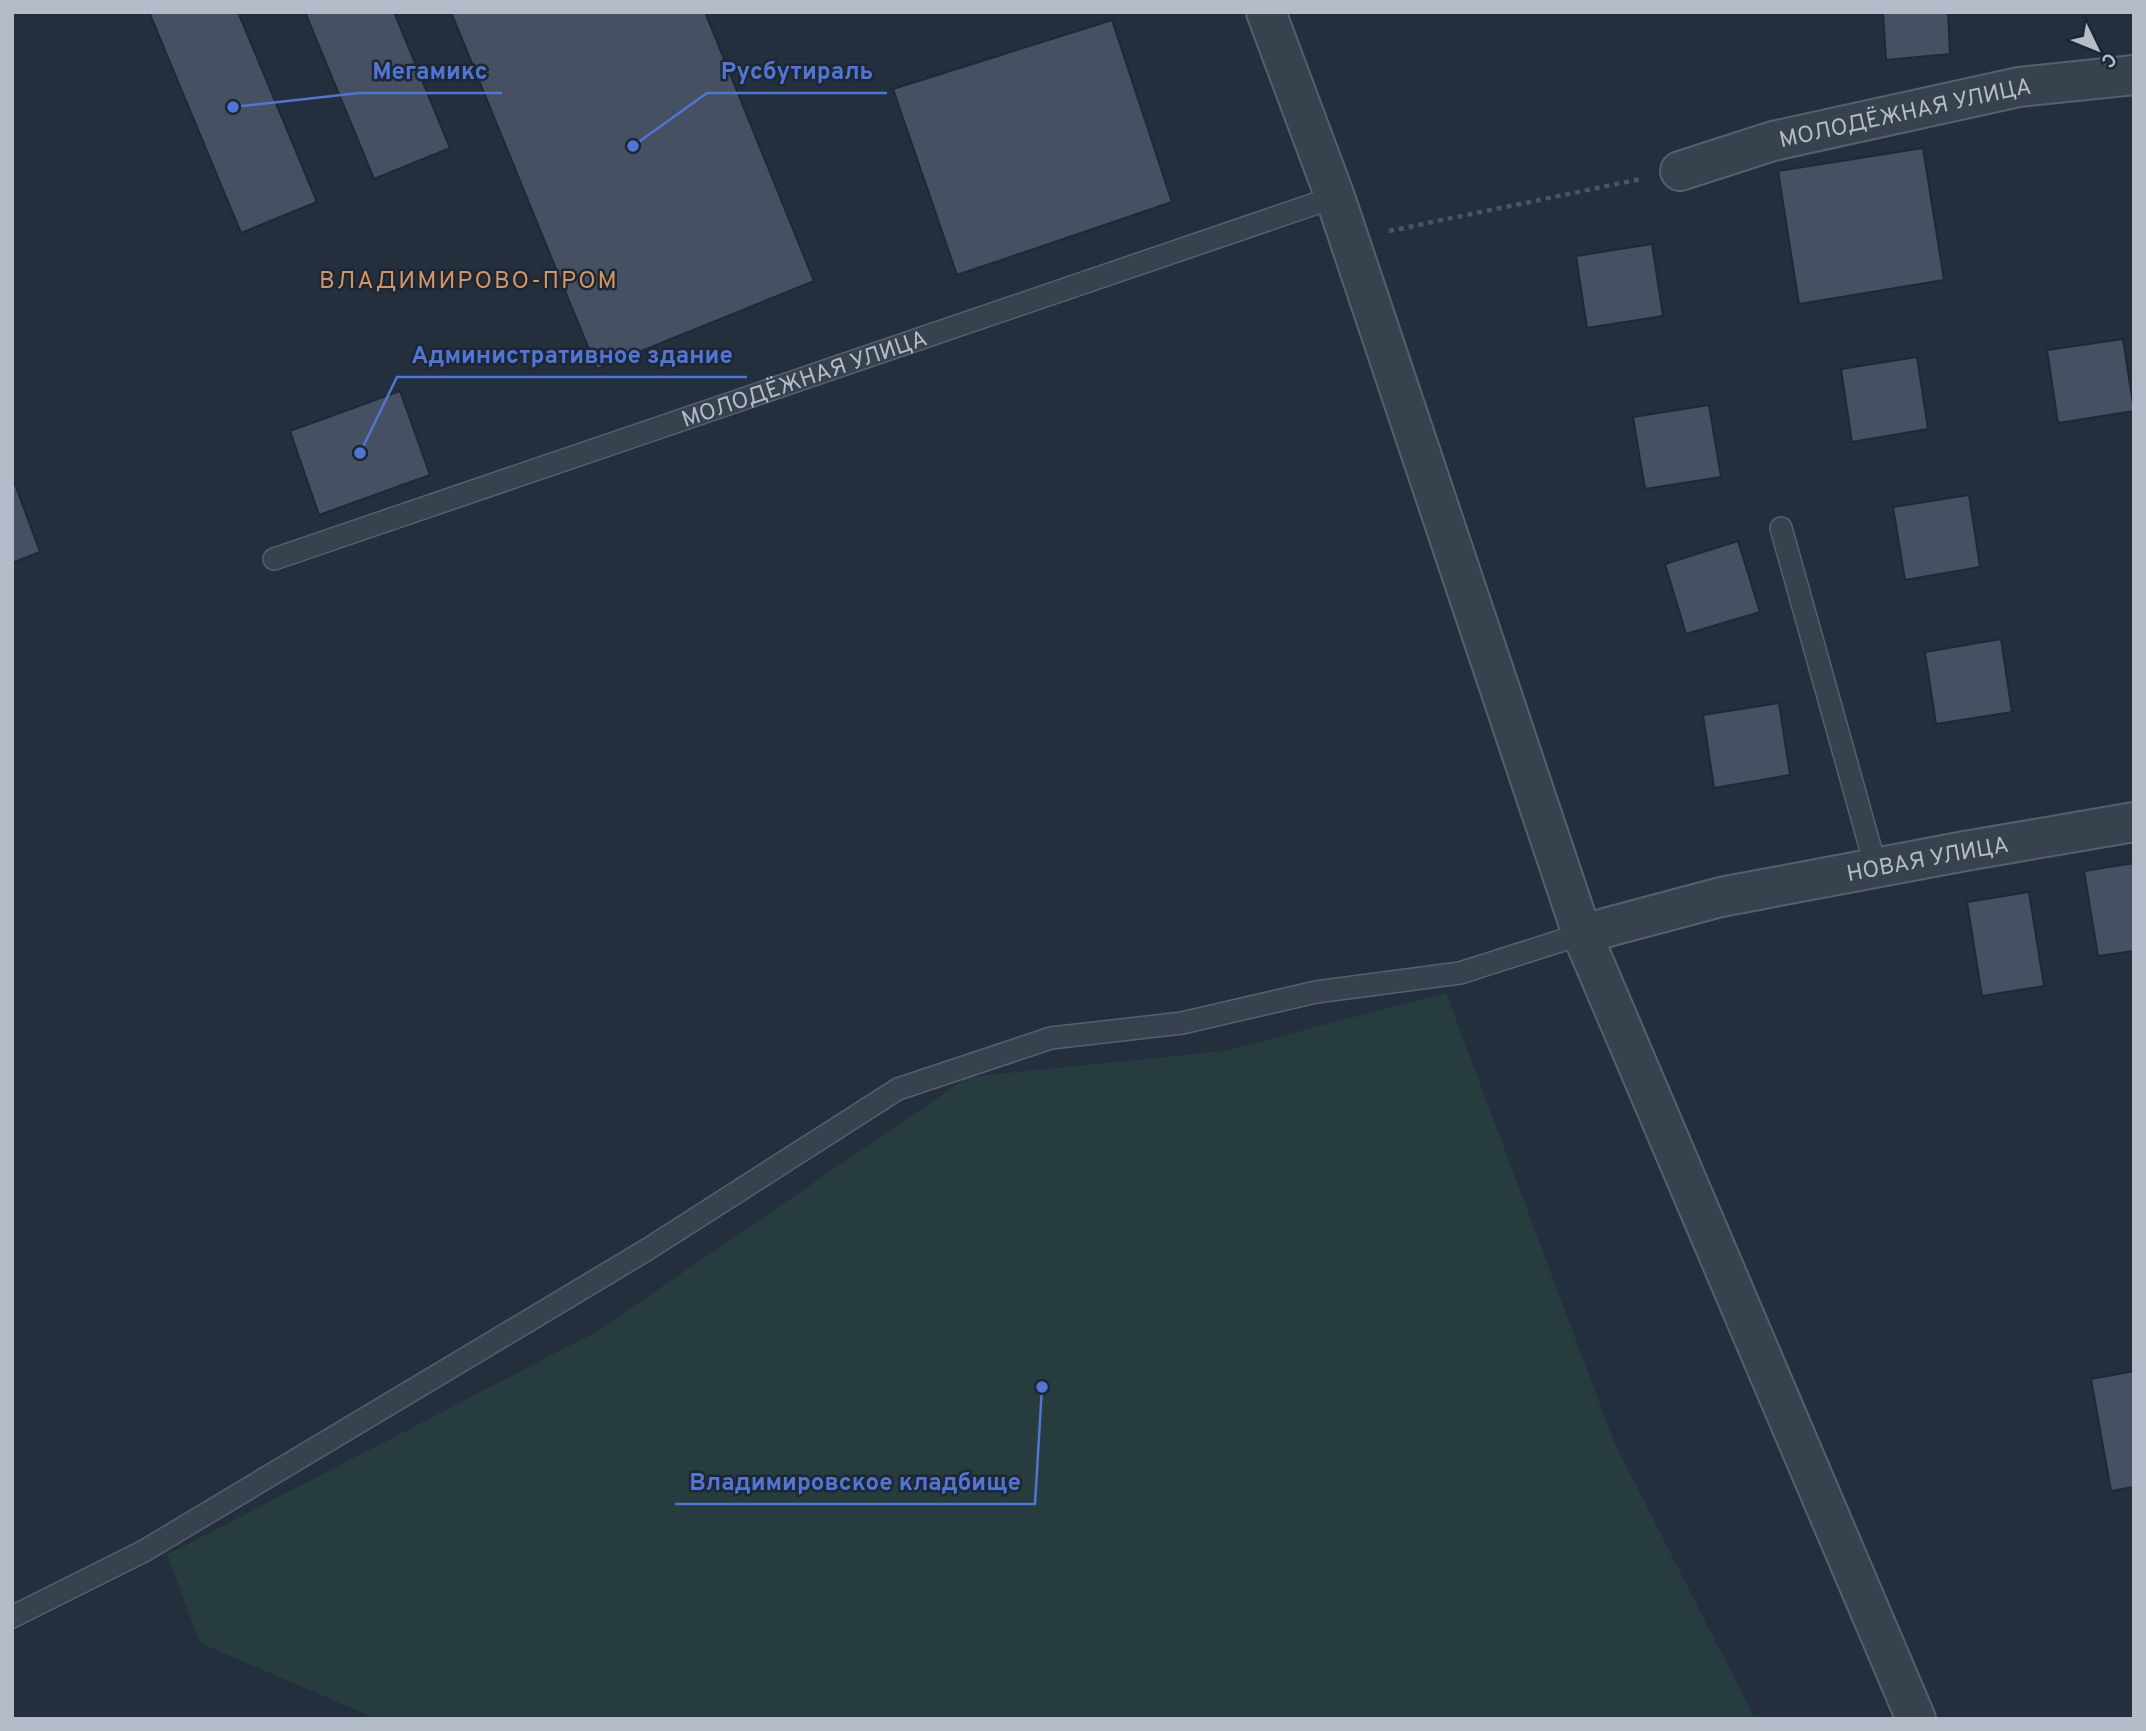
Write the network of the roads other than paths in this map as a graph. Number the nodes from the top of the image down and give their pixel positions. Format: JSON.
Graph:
{"nodes":[{"id":1,"x":1266,"y":12,"type":"edge"},
{"id":2,"x":2134,"y":75,"type":"edge"},
{"id":3,"x":1680,"y":171,"type":"road end"},
{"id":4,"x":1335,"y":197,"type":"junction"},
{"id":5,"x":1781,"y":528,"type":"dead end"},
{"id":6,"x":274,"y":559,"type":"dead end"},
{"id":7,"x":2134,"y":822,"type":"edge"},
{"id":8,"x":1876,"y":868,"type":"junction"},
{"id":9,"x":1582,"y":934,"type":"junction"},
{"id":10,"x":12,"y":1617,"type":"edge"},
{"id":11,"x":1916,"y":1719,"type":"edge"}],
"edges":[{"from":1,"to":4,"type":"street"},
{"from":2,"to":3,"type":"street","name":"МОЛОДЁЖНАЯ УЛИЦА"},
{"from":4,"to":6,"type":"lane","name":"МОЛОДЁЖНАЯ УЛИЦА"},
{"from":4,"to":9,"type":"street"},
{"from":5,"to":8,"type":"lane"},
{"from":7,"to":8,"type":"street","name":"НОВАЯ УЛИЦА"},
{"from":8,"to":9,"type":"street","name":"НОВАЯ УЛИЦА"},
{"from":9,"to":10,"type":"lane"},
{"from":9,"to":11,"type":"street"}]}
